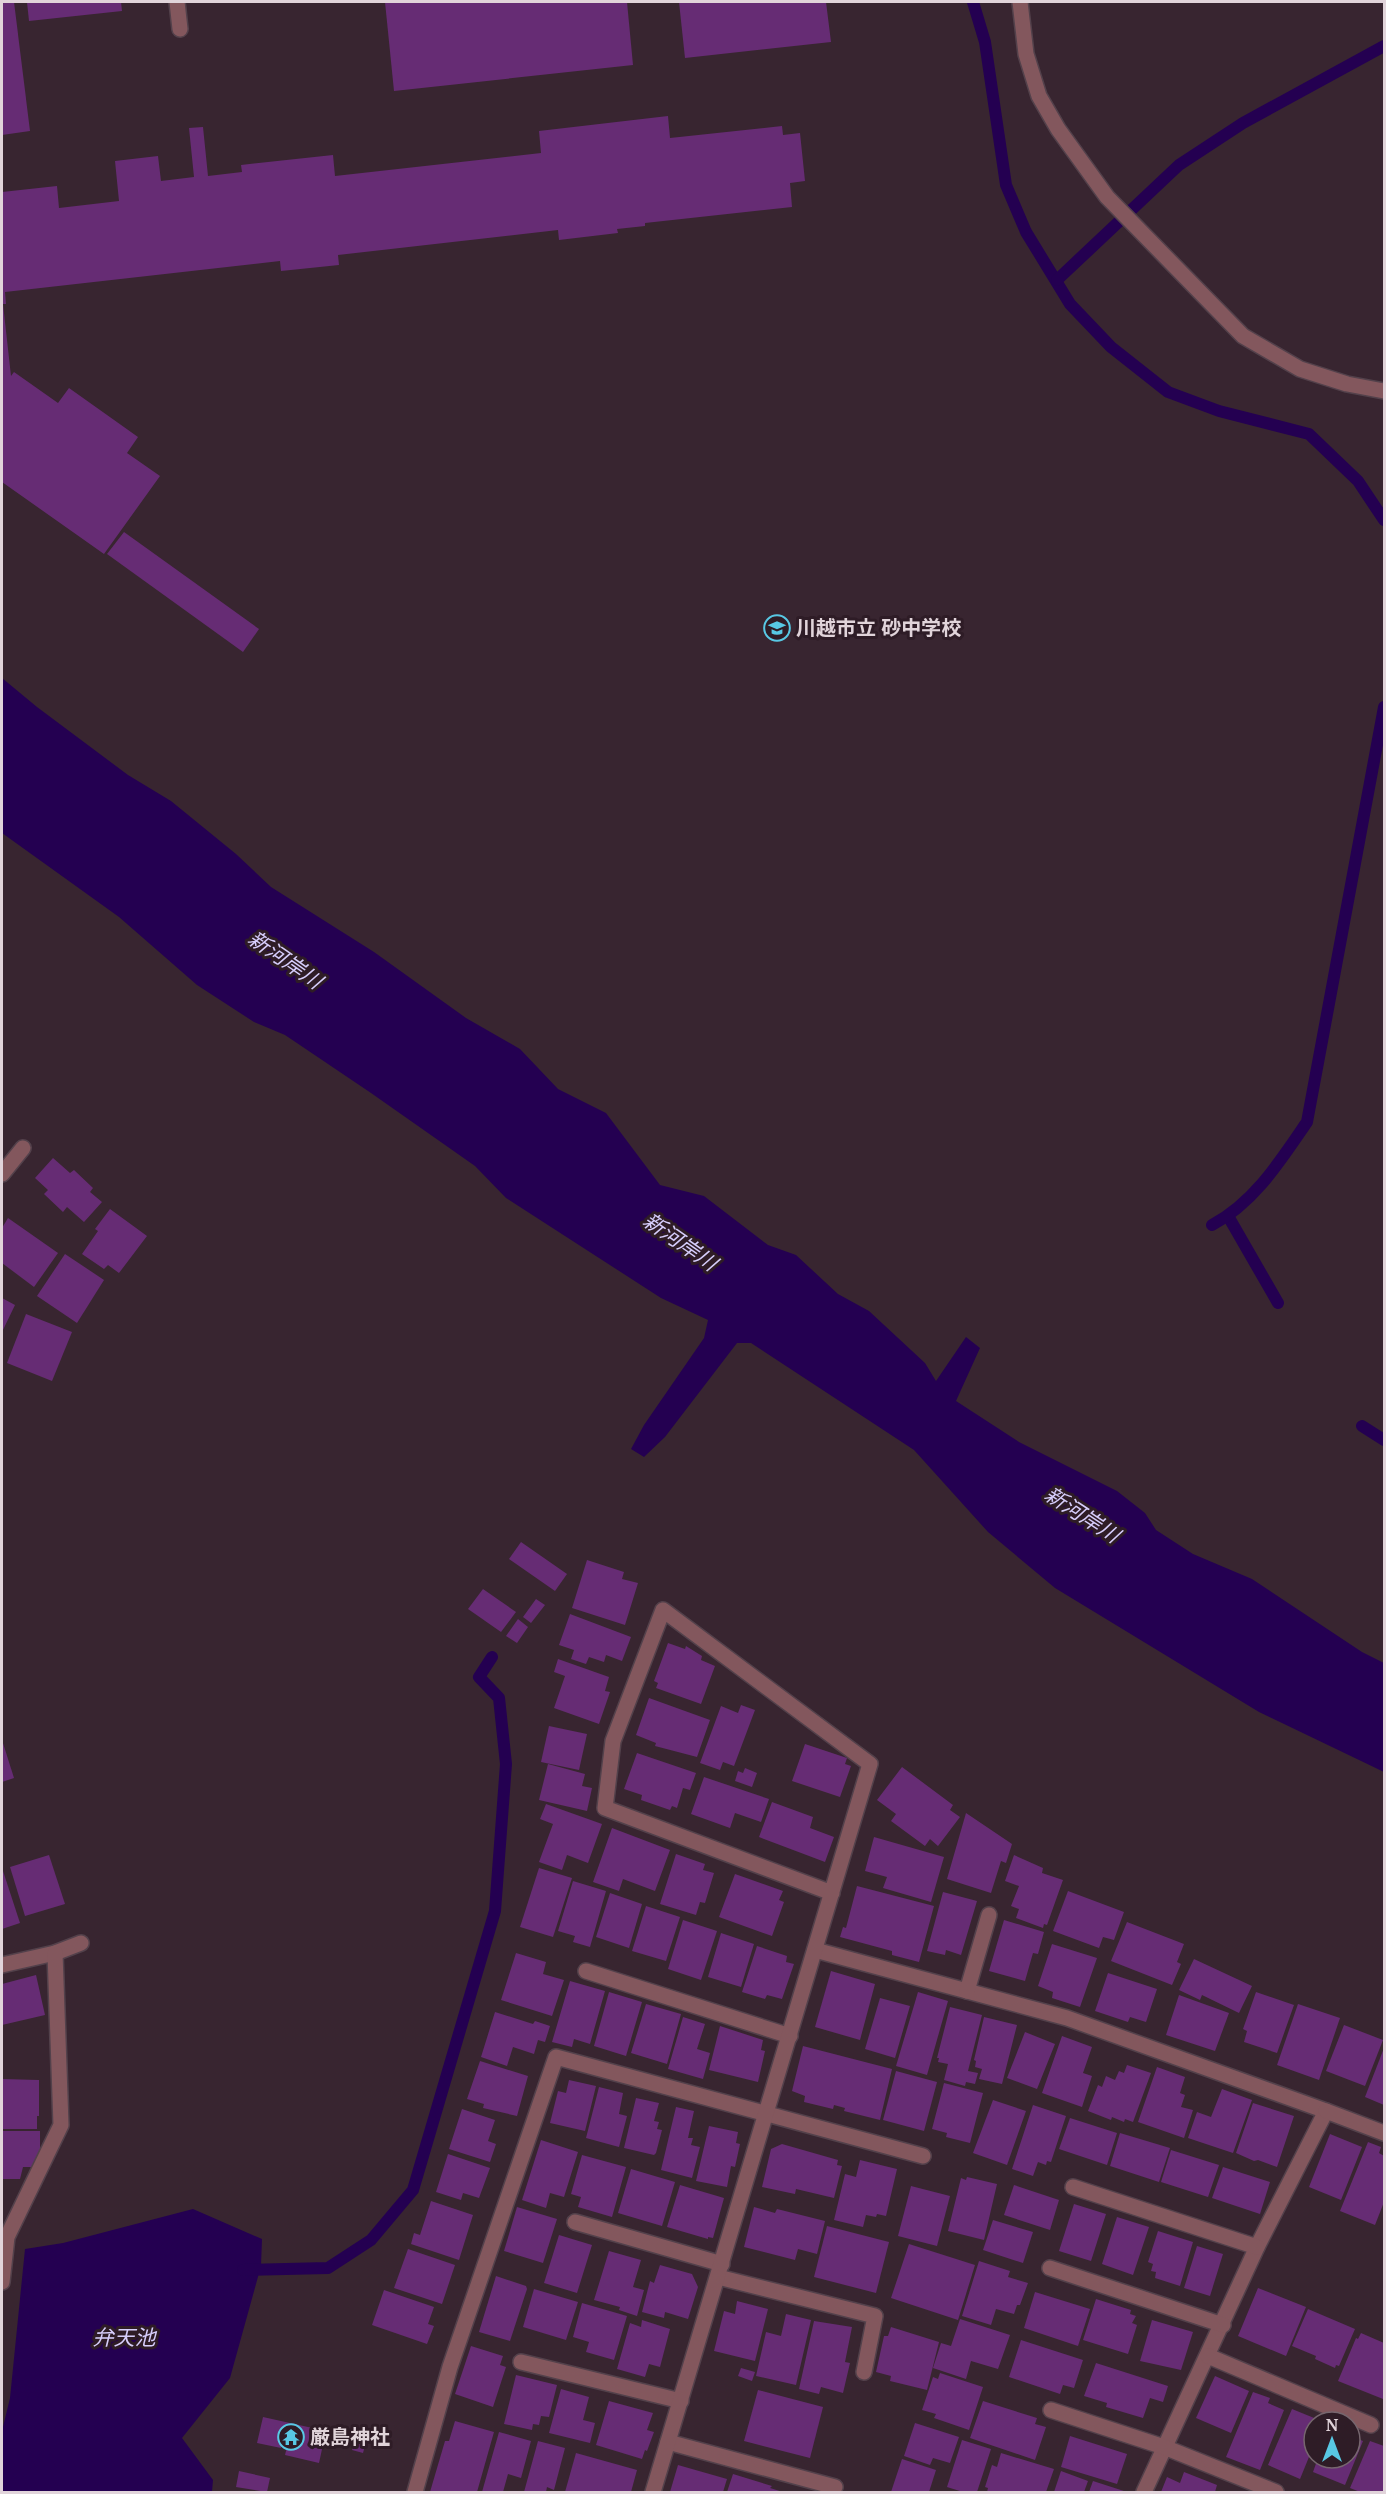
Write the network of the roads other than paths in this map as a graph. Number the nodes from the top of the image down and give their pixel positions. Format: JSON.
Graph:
{"nodes":[{"id":1,"x":177,"y":2,"type":"edge"},
{"id":2,"x":1020,"y":2,"type":"edge"},
{"id":3,"x":180,"y":28,"type":"dead end"},
{"id":4,"x":1384,"y":391,"type":"edge"},
{"id":5,"x":22,"y":1148,"type":"dead end"},
{"id":6,"x":2,"y":1174,"type":"edge"},
{"id":7,"x":832,"y":1893,"type":"junction"},
{"id":8,"x":989,"y":1915,"type":"dead end"},
{"id":9,"x":81,"y":1943,"type":"dead end"},
{"id":10,"x":815,"y":1950,"type":"junction"},
{"id":11,"x":55,"y":1953,"type":"junction"},
{"id":12,"x":2,"y":1965,"type":"edge"},
{"id":13,"x":586,"y":1971,"type":"dead end"},
{"id":14,"x":967,"y":1991,"type":"junction"},
{"id":15,"x":790,"y":2036,"type":"junction"},
{"id":16,"x":1326,"y":2111,"type":"junction"},
{"id":17,"x":765,"y":2112,"type":"junction"},
{"id":18,"x":1384,"y":2133,"type":"edge"},
{"id":19,"x":923,"y":2156,"type":"dead end"},
{"id":20,"x":1072,"y":2187,"type":"dead end"},
{"id":21,"x":575,"y":2223,"type":"dead end"},
{"id":22,"x":1257,"y":2247,"type":"junction"},
{"id":23,"x":1050,"y":2268,"type":"dead end"},
{"id":24,"x":720,"y":2270,"type":"junction"},
{"id":25,"x":2,"y":2282,"type":"edge"},
{"id":26,"x":1223,"y":2325,"type":"junction"},
{"id":27,"x":1208,"y":2356,"type":"junction"},
{"id":28,"x":521,"y":2362,"type":"dead end"},
{"id":29,"x":864,"y":2372,"type":"dead end"},
{"id":30,"x":681,"y":2401,"type":"junction"},
{"id":31,"x":1051,"y":2409,"type":"dead end"},
{"id":32,"x":1371,"y":2425,"type":"dead end"},
{"id":33,"x":668,"y":2442,"type":"junction"},
{"id":34,"x":1164,"y":2447,"type":"junction"},
{"id":35,"x":835,"y":2487,"type":"dead end"},
{"id":36,"x":416,"y":2493,"type":"edge"},
{"id":37,"x":653,"y":2493,"type":"edge"},
{"id":38,"x":1144,"y":2493,"type":"edge"},
{"id":39,"x":1275,"y":2493,"type":"edge"}],
"edges":[{"from":1,"to":3,"type":"street"},
{"from":2,"to":4,"type":"street"},
{"from":5,"to":6,"type":"street"},
{"from":7,"to":7,"type":"street"},
{"from":7,"to":10,"type":"street"},
{"from":8,"to":14,"type":"street"},
{"from":9,"to":11,"type":"street"},
{"from":10,"to":14,"type":"street"},
{"from":10,"to":15,"type":"street"},
{"from":11,"to":12,"type":"street"},
{"from":11,"to":25,"type":"street"},
{"from":13,"to":15,"type":"street"},
{"from":14,"to":16,"type":"street"},
{"from":15,"to":17,"type":"street"},
{"from":16,"to":18,"type":"street"},
{"from":16,"to":22,"type":"street"},
{"from":17,"to":19,"type":"street"},
{"from":17,"to":24,"type":"street"},
{"from":17,"to":36,"type":"street"},
{"from":20,"to":22,"type":"street"},
{"from":21,"to":24,"type":"street"},
{"from":22,"to":26,"type":"street"},
{"from":23,"to":26,"type":"street"},
{"from":24,"to":29,"type":"street"},
{"from":24,"to":30,"type":"street"},
{"from":26,"to":27,"type":"street"},
{"from":27,"to":32,"type":"street"},
{"from":27,"to":34,"type":"street"},
{"from":28,"to":30,"type":"street"},
{"from":30,"to":33,"type":"street"},
{"from":31,"to":34,"type":"street"},
{"from":33,"to":35,"type":"street"},
{"from":33,"to":37,"type":"street"},
{"from":34,"to":38,"type":"street"},
{"from":34,"to":39,"type":"street"}]}
